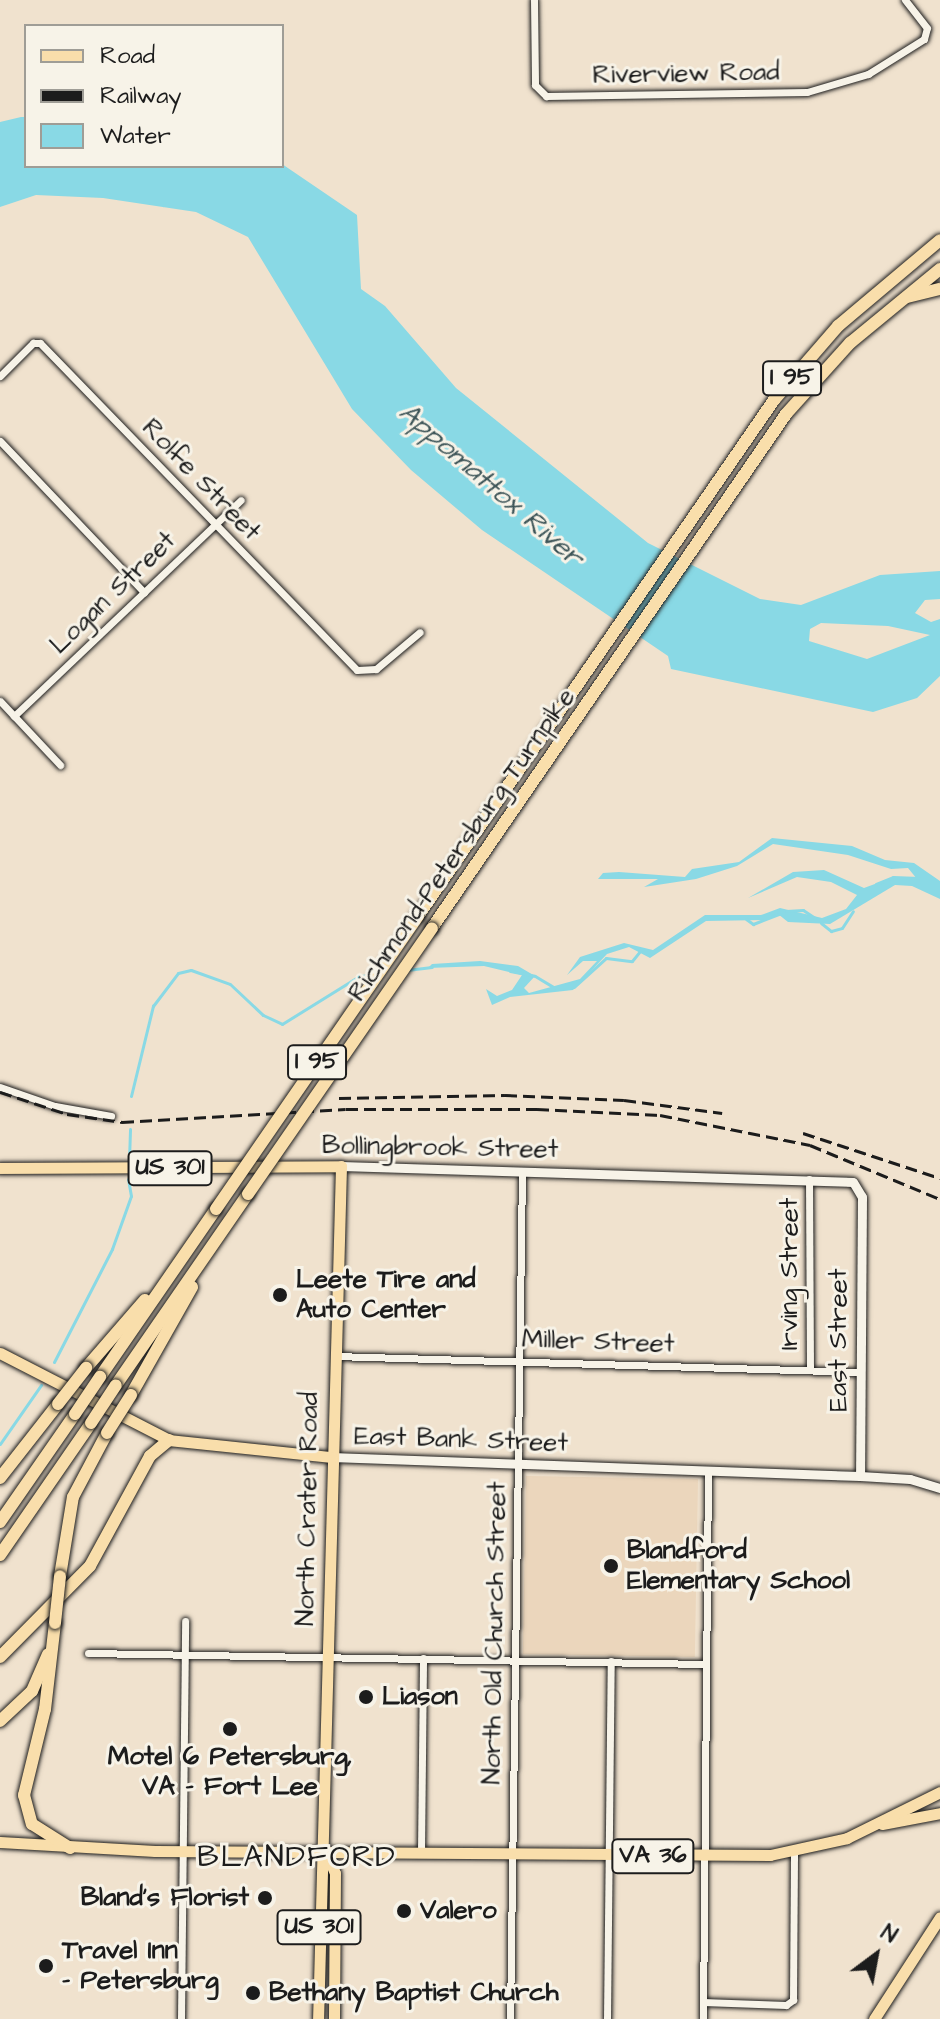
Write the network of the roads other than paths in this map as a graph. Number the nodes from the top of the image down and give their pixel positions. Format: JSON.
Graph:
{"nodes":[{"id":1,"x":534,"y":0,"type":"edge"},
{"id":2,"x":905,"y":0,"type":"edge"},
{"id":3,"x":940,"y":240,"type":"edge"},
{"id":4,"x":940,"y":269,"type":"edge"},
{"id":5,"x":940,"y":289,"type":"edge"},
{"id":6,"x":900,"y":299,"type":"junction"},
{"id":7,"x":0,"y":376,"type":"edge"},
{"id":8,"x":0,"y":441,"type":"edge"},
{"id":9,"x":241,"y":500,"type":"dead end"},
{"id":10,"x":215,"y":523,"type":"junction"},
{"id":11,"x":144,"y":592,"type":"junction"},
{"id":12,"x":420,"y":632,"type":"dead end"},
{"id":13,"x":0,"y":701,"type":"edge"},
{"id":14,"x":14,"y":716,"type":"junction"},
{"id":15,"x":60,"y":765,"type":"dead end"},
{"id":16,"x":0,"y":1087,"type":"edge"},
{"id":17,"x":111,"y":1116,"type":"dead end"},
{"id":18,"x":341,"y":1166,"type":"junction"},
{"id":19,"x":0,"y":1168,"type":"edge"},
{"id":20,"x":522,"y":1172,"type":"junction"},
{"id":21,"x":809,"y":1179,"type":"junction"},
{"id":22,"x":862,"y":1204,"type":"joint"},
{"id":23,"x":232,"y":1218,"type":"junction"},
{"id":24,"x":184,"y":1256,"type":"junction"},
{"id":25,"x":0,"y":1353,"type":"edge"},
{"id":26,"x":333,"y":1356,"type":"junction"},
{"id":27,"x":519,"y":1360,"type":"junction"},
{"id":28,"x":810,"y":1369,"type":"junction"},
{"id":29,"x":861,"y":1372,"type":"junction"},
{"id":30,"x":169,"y":1440,"type":"junction"},
{"id":31,"x":331,"y":1457,"type":"junction"},
{"id":32,"x":517,"y":1464,"type":"junction"},
{"id":33,"x":708,"y":1472,"type":"junction"},
{"id":34,"x":860,"y":1476,"type":"junction"},
{"id":35,"x":0,"y":1478,"type":"edge"},
{"id":36,"x":940,"y":1488,"type":"edge"},
{"id":37,"x":0,"y":1522,"type":"edge"},
{"id":38,"x":0,"y":1555,"type":"edge"},
{"id":39,"x":185,"y":1621,"type":"dead end"},
{"id":40,"x":55,"y":1623,"type":"junction"},
{"id":41,"x":88,"y":1653,"type":"dead end"},
{"id":42,"x":184,"y":1656,"type":"junction"},
{"id":43,"x":0,"y":1657,"type":"edge"},
{"id":44,"x":327,"y":1657,"type":"junction"},
{"id":45,"x":423,"y":1658,"type":"junction"},
{"id":46,"x":514,"y":1659,"type":"junction"},
{"id":47,"x":611,"y":1661,"type":"junction"},
{"id":48,"x":706,"y":1664,"type":"junction"},
{"id":49,"x":0,"y":1721,"type":"edge"},
{"id":50,"x":940,"y":1792,"type":"edge"},
{"id":51,"x":940,"y":1813,"type":"edge"},
{"id":52,"x":880,"y":1824,"type":"junction"},
{"id":53,"x":0,"y":1842,"type":"edge"},
{"id":54,"x":70,"y":1848,"type":"junction"},
{"id":55,"x":182,"y":1851,"type":"junction"},
{"id":56,"x":794,"y":1851,"type":"junction"},
{"id":57,"x":326,"y":1852,"type":"junction"},
{"id":58,"x":421,"y":1853,"type":"junction"},
{"id":59,"x":511,"y":1854,"type":"junction"},
{"id":60,"x":607,"y":1855,"type":"junction"},
{"id":61,"x":704,"y":1857,"type":"junction"},
{"id":62,"x":940,"y":1917,"type":"edge"},
{"id":63,"x":703,"y":2002,"type":"junction"},
{"id":64,"x":181,"y":2019,"type":"edge"},
{"id":65,"x":318,"y":2019,"type":"edge"},
{"id":66,"x":334,"y":2019,"type":"edge"},
{"id":67,"x":510,"y":2019,"type":"edge"},
{"id":68,"x":607,"y":2019,"type":"edge"},
{"id":69,"x":703,"y":2019,"type":"edge"},
{"id":70,"x":874,"y":2019,"type":"edge"}],
"edges":[{"from":1,"to":2,"type":"street","name":"Riverview Road"},
{"from":3,"to":24,"type":"highway","name":"Richmond-Petersburg Turnpike","number":"I 95","bridge":true},
{"from":4,"to":6,"type":"highway","name":"Richmond-Petersburg Turnpike","number":"I 95"},
{"from":5,"to":6,"type":"highway"},
{"from":6,"to":23,"type":"highway","name":"Richmond-Petersburg Turnpike","number":"I 95","bridge":true},
{"from":7,"to":10,"type":"street","name":"Rolfe Street"},
{"from":8,"to":11,"type":"street"},
{"from":9,"to":10,"type":"street","name":"Logan Street"},
{"from":10,"to":11,"type":"street","name":"Logan Street"},
{"from":10,"to":12,"type":"street","name":"Rolfe Street"},
{"from":11,"to":14,"type":"street","name":"Logan Street"},
{"from":13,"to":14,"type":"street"},
{"from":14,"to":15,"type":"street"},
{"from":16,"to":17,"type":"street"},
{"from":18,"to":19,"type":"main road","name":"Bollingbrook Street","number":"US 301"},
{"from":18,"to":20,"type":"street","name":"Bollingbrook Street"},
{"from":18,"to":26,"type":"main road","name":"North Crater Road","number":"US 301"},
{"from":20,"to":21,"type":"street","name":"Bollingbrook Street"},
{"from":20,"to":27,"type":"street","name":"North Old Church Street"},
{"from":21,"to":22,"type":"street","name":"Bollingbrook Street"},
{"from":21,"to":28,"type":"street","name":"Irving Street"},
{"from":22,"to":29,"type":"street","name":"East Street"},
{"from":23,"to":38,"type":"highway","name":"Richmond-Petersburg Turnpike","number":"I 95","bridge":true},
{"from":23,"to":40,"type":"highway","bridge":true},
{"from":24,"to":35,"type":"highway","bridge":true},
{"from":24,"to":37,"type":"highway","name":"Richmond-Petersburg Turnpike","number":"I 95","bridge":true},
{"from":25,"to":30,"type":"main road","name":"East Bank Street"},
{"from":26,"to":27,"type":"street","name":"Miller Street"},
{"from":26,"to":31,"type":"main road","name":"North Crater Road","number":"US 301"},
{"from":27,"to":28,"type":"street","name":"Miller Street"},
{"from":27,"to":32,"type":"street","name":"North Old Church Street"},
{"from":28,"to":29,"type":"street","name":"Miller Street"},
{"from":29,"to":34,"type":"street","name":"East Street"},
{"from":30,"to":31,"type":"main road","name":"East Bank Street"},
{"from":30,"to":43,"type":"highway"},
{"from":31,"to":32,"type":"street","name":"East Bank Street"},
{"from":31,"to":44,"type":"main road","name":"North Crater Road","number":"US 301"},
{"from":32,"to":33,"type":"street","name":"East Bank Street"},
{"from":32,"to":46,"type":"street","name":"North Old Church Street"},
{"from":33,"to":34,"type":"street","name":"East Bank Street"},
{"from":33,"to":48,"type":"street"},
{"from":34,"to":36,"type":"street","name":"East Bank Street"},
{"from":39,"to":42,"type":"street"},
{"from":40,"to":49,"type":"highway"},
{"from":40,"to":54,"type":"highway"},
{"from":41,"to":42,"type":"street"},
{"from":42,"to":44,"type":"street"},
{"from":42,"to":55,"type":"street"},
{"from":44,"to":45,"type":"street"},
{"from":44,"to":57,"type":"main road","name":"North Crater Road","number":"US 301"},
{"from":45,"to":46,"type":"street"},
{"from":45,"to":58,"type":"street"},
{"from":46,"to":47,"type":"street"},
{"from":46,"to":59,"type":"street","name":"North Old Church Street"},
{"from":47,"to":48,"type":"street"},
{"from":47,"to":60,"type":"street"},
{"from":48,"to":61,"type":"street"},
{"from":50,"to":52,"type":"main road","number":"VA 36"},
{"from":51,"to":52,"type":"main road"},
{"from":52,"to":56,"type":"main road","number":"VA 36"},
{"from":53,"to":54,"type":"main road"},
{"from":54,"to":55,"type":"main road"},
{"from":55,"to":57,"type":"main road"},
{"from":55,"to":64,"type":"street"},
{"from":56,"to":61,"type":"main road","number":"VA 36"},
{"from":56,"to":63,"type":"street"},
{"from":57,"to":58,"type":"main road","number":"VA 36"},
{"from":57,"to":65,"type":"main road","number":"US 301"},
{"from":57,"to":66,"type":"main road","number":"US 301"},
{"from":58,"to":59,"type":"main road","number":"VA 36"},
{"from":59,"to":60,"type":"main road","number":"VA 36"},
{"from":59,"to":67,"type":"street","name":"North Old Church Street"},
{"from":60,"to":61,"type":"main road","number":"VA 36"},
{"from":60,"to":68,"type":"street"},
{"from":61,"to":63,"type":"street"},
{"from":62,"to":70,"type":"main road"},
{"from":63,"to":69,"type":"street"}]}
